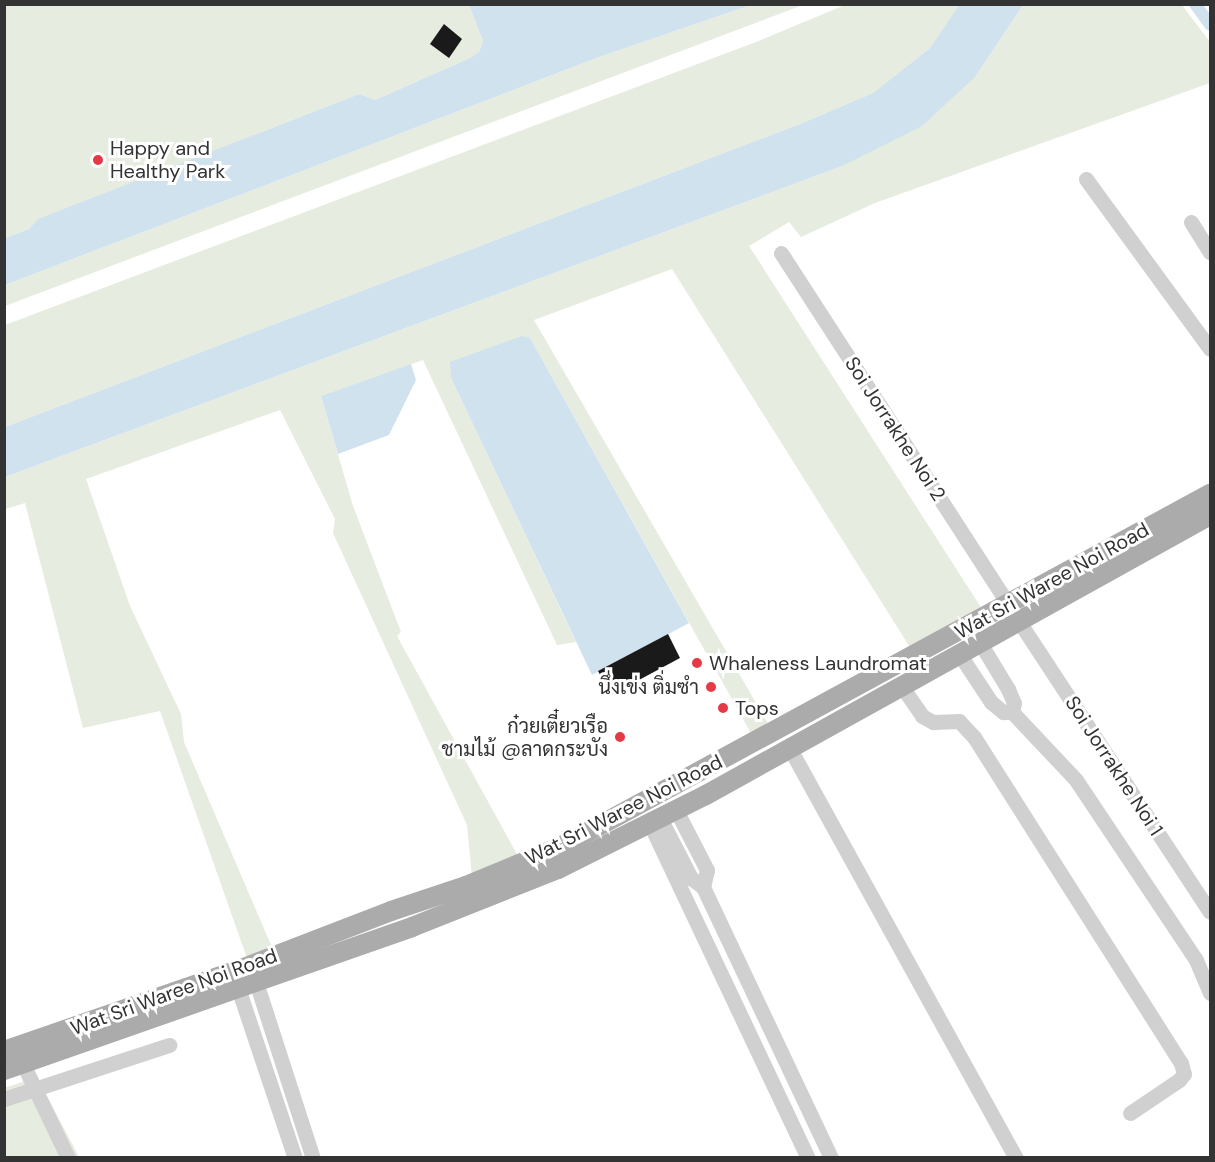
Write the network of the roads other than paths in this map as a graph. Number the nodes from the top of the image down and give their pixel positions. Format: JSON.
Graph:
{"nodes":[{"id":1,"x":1086,"y":179,"type":"dead end"},
{"id":2,"x":1191,"y":222,"type":"dead end"},
{"id":3,"x":1210,"y":252,"type":"edge"},
{"id":4,"x":781,"y":253,"type":"dead end"},
{"id":5,"x":1210,"y":349,"type":"edge"},
{"id":6,"x":1210,"y":494,"type":"edge"},
{"id":7,"x":1210,"y":515,"type":"edge"},
{"id":8,"x":1014,"y":612,"type":"junction"},
{"id":9,"x":979,"y":641,"type":"junction"},
{"id":10,"x":958,"y":652,"type":"junction"},
{"id":11,"x":900,"y":684,"type":"junction"},
{"id":12,"x":1012,"y":712,"type":"junction"},
{"id":13,"x":789,"y":747,"type":"junction"},
{"id":14,"x":658,"y":796,"type":"junction"},
{"id":15,"x":662,"y":817,"type":"junction"},
{"id":16,"x":1210,"y":912,"type":"edge"},
{"id":17,"x":247,"y":985,"type":"junction"},
{"id":18,"x":1210,"y":993,"type":"edge"},
{"id":19,"x":169,"y":1045,"type":"dead end"},
{"id":20,"x":4,"y":1051,"type":"edge"},
{"id":21,"x":279,"y":1053,"type":"junction"},
{"id":22,"x":262,"y":1060,"type":"junction"},
{"id":23,"x":14,"y":1067,"type":"edge"},
{"id":24,"x":34,"y":1088,"type":"junction"},
{"id":25,"x":4,"y":1099,"type":"edge"},
{"id":26,"x":1130,"y":1113,"type":"dead end"},
{"id":27,"x":68,"y":1158,"type":"edge"},
{"id":28,"x":295,"y":1158,"type":"edge"},
{"id":29,"x":313,"y":1158,"type":"edge"},
{"id":30,"x":808,"y":1158,"type":"edge"},
{"id":31,"x":831,"y":1158,"type":"edge"},
{"id":32,"x":1016,"y":1158,"type":"edge"}],
"edges":[{"from":1,"to":5,"type":"street"},
{"from":2,"to":3,"type":"street"},
{"from":4,"to":8,"type":"street","name":"Soi Jorrakhe Noi 2"},
{"from":6,"to":8,"type":"main road","name":"Wat Sri Waree Noi Road"},
{"from":7,"to":8,"type":"main road","name":"Wat Sri Waree Noi Road"},
{"from":8,"to":9,"type":"main road","name":"Wat Sri Waree Noi Road"},
{"from":8,"to":14,"type":"main road","name":"Wat Sri Waree Noi Road"},
{"from":8,"to":16,"type":"street","name":"Soi Jorrakhe Noi 1"},
{"from":9,"to":10,"type":"main road","name":"Wat Sri Waree Noi Road"},
{"from":9,"to":12,"type":"street"},
{"from":10,"to":11,"type":"main road","name":"Wat Sri Waree Noi Road"},
{"from":10,"to":12,"type":"street"},
{"from":11,"to":13,"type":"main road","name":"Wat Sri Waree Noi Road"},
{"from":11,"to":26,"type":"street"},
{"from":12,"to":18,"type":"street"},
{"from":13,"to":15,"type":"main road","name":"Wat Sri Waree Noi Road"},
{"from":13,"to":32,"type":"street"},
{"from":14,"to":15,"type":"main road"},
{"from":14,"to":20,"type":"main road","name":"Wat Sri Waree Noi Road"},
{"from":15,"to":17,"type":"main road","name":"Wat Sri Waree Noi Road"},
{"from":15,"to":30,"type":"street"},
{"from":15,"to":31,"type":"street"},
{"from":17,"to":21,"type":"street"},
{"from":17,"to":22,"type":"street"},
{"from":17,"to":23,"type":"main road","name":"Wat Sri Waree Noi Road"},
{"from":19,"to":24,"type":"street"},
{"from":21,"to":22,"type":"street"},
{"from":21,"to":29,"type":"street"},
{"from":22,"to":28,"type":"street"},
{"from":23,"to":24,"type":"street"},
{"from":24,"to":25,"type":"street"},
{"from":24,"to":27,"type":"street"}]}
